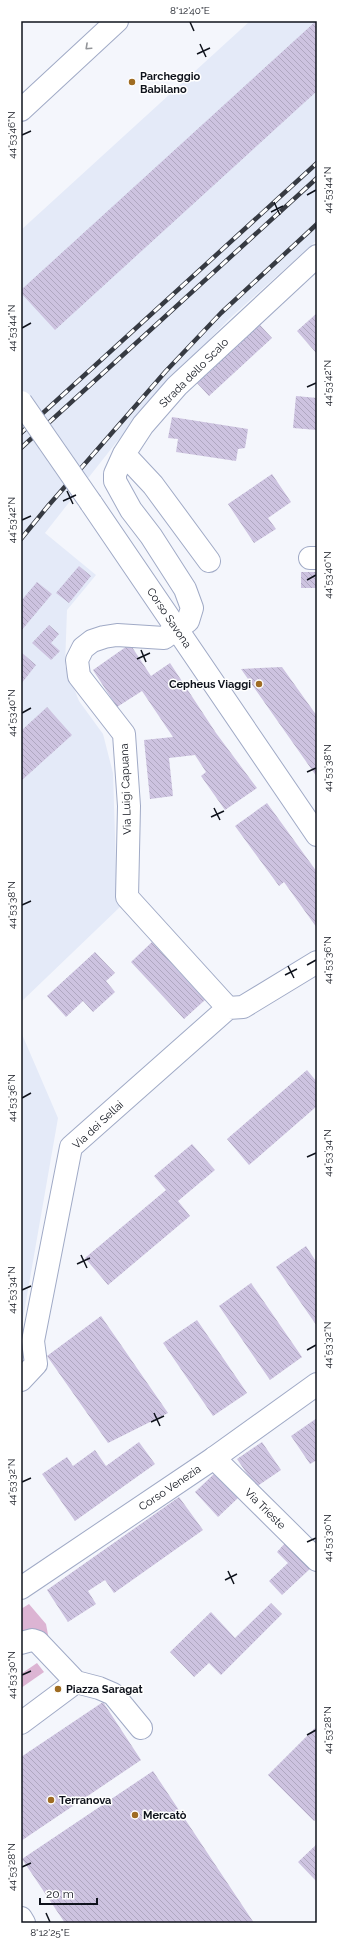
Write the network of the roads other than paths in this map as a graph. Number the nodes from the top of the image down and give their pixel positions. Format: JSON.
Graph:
{"nodes":[{"id":1,"x":117,"y":21,"type":"edge"},
{"id":2,"x":21,"y":110,"type":"edge"},
{"id":3,"x":317,"y":256,"type":"edge"},
{"id":4,"x":21,"y":402,"type":"edge"},
{"id":5,"x":124,"y":454,"type":"junction"},
{"id":6,"x":209,"y":561,"type":"dead end"},
{"id":7,"x":177,"y":630,"type":"junction"},
{"id":8,"x":317,"y":835,"type":"edge"},
{"id":9,"x":317,"y":962,"type":"edge"},
{"id":10,"x":228,"y":1008,"type":"junction"},
{"id":11,"x":21,"y":1380,"type":"edge"},
{"id":12,"x":317,"y":1384,"type":"edge"},
{"id":13,"x":214,"y":1458,"type":"junction"},
{"id":14,"x":317,"y":1560,"type":"edge"},
{"id":15,"x":21,"y":1588,"type":"edge"},
{"id":16,"x":21,"y":1643,"type":"edge"},
{"id":17,"x":76,"y":1682,"type":"junction"},
{"id":18,"x":21,"y":1723,"type":"edge"},
{"id":19,"x":141,"y":1728,"type":"dead end"},
{"id":20,"x":21,"y":1918,"type":"edge"},
{"id":21,"x":24,"y":1923,"type":"edge"}],
"edges":[{"from":1,"to":2,"type":"street","one_way":true},
{"from":3,"to":5,"type":"street","name":"Strada dello Scalo"},
{"from":4,"to":7,"type":"street","name":"Corso Savona","bridge":true},
{"from":5,"to":6,"type":"street"},
{"from":5,"to":7,"type":"street","name":"Strada dello Scalo"},
{"from":7,"to":8,"type":"street","name":"Corso Savona"},
{"from":7,"to":10,"type":"street","name":"Via Luigi Capuana"},
{"from":9,"to":10,"type":"street"},
{"from":10,"to":11,"type":"street","name":"Via dei Sellai"},
{"from":12,"to":13,"type":"street","name":"Corso Venezia"},
{"from":13,"to":14,"type":"street","name":"Via Trieste"},
{"from":13,"to":15,"type":"street","name":"Corso Venezia"},
{"from":16,"to":17,"type":"street"},
{"from":17,"to":18,"type":"street"},
{"from":17,"to":19,"type":"street"},
{"from":20,"to":21,"type":"street"}]}
